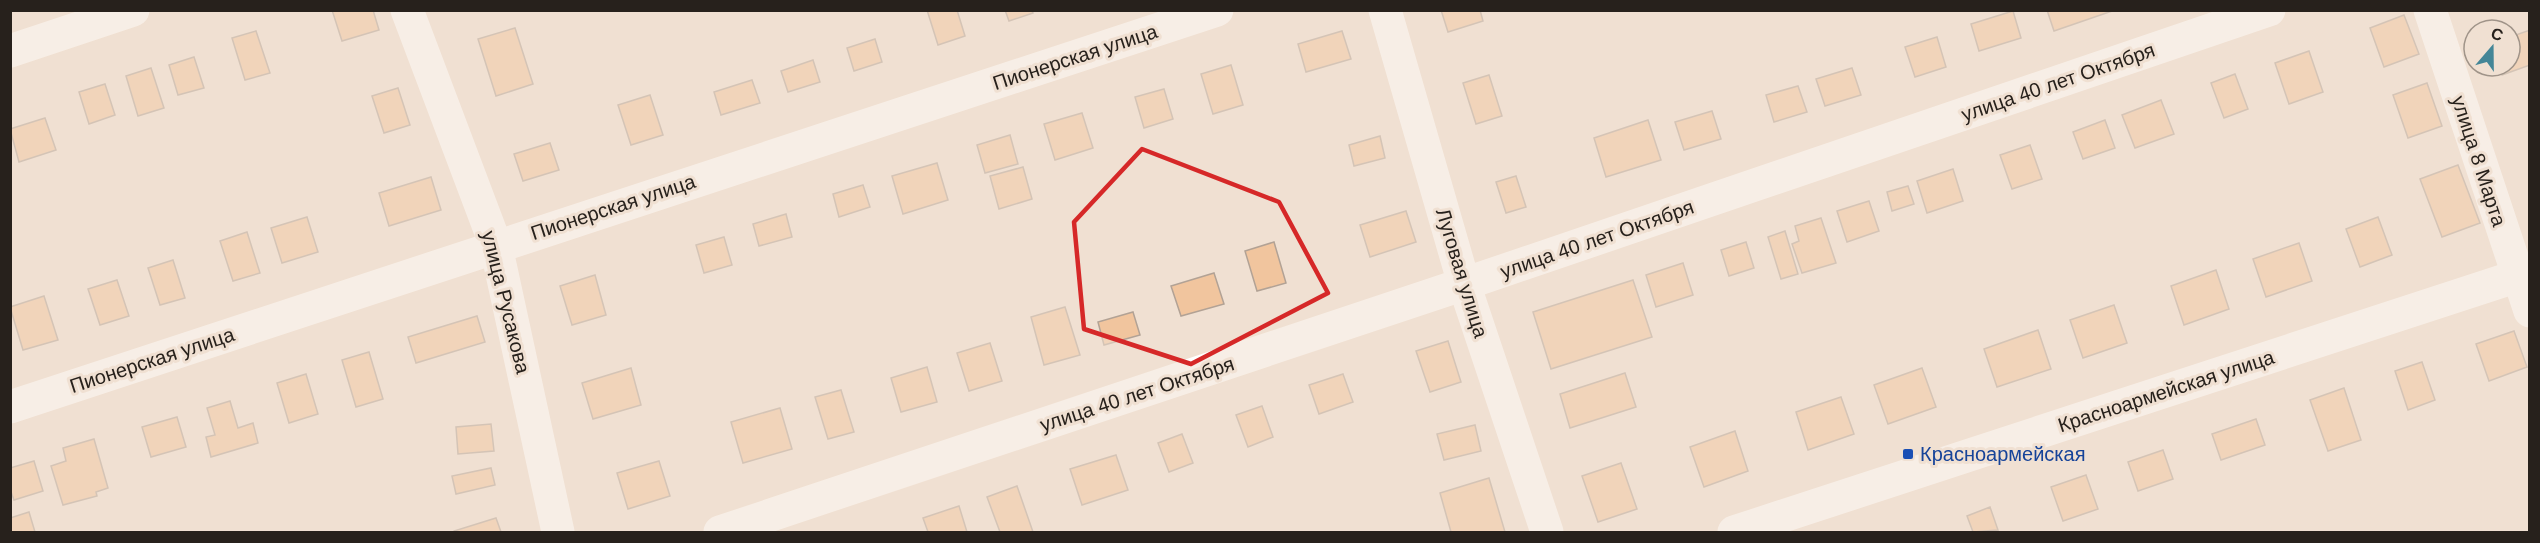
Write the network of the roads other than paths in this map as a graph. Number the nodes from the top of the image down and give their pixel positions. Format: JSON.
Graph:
{"nodes":[{"id":1,"x":134,"y":10,"type":"edge"},
{"id":2,"x":407,"y":10,"type":"edge"},
{"id":3,"x":1217,"y":10,"type":"edge"},
{"id":4,"x":1385,"y":10,"type":"edge"},
{"id":5,"x":2269,"y":10,"type":"edge"},
{"id":6,"x":2430,"y":10,"type":"edge"},
{"id":7,"x":10,"y":51,"type":"edge"},
{"id":8,"x":496,"y":246,"type":"junction"},
{"id":9,"x":2523,"y":274,"type":"edge"},
{"id":10,"x":1464,"y":284,"type":"junction"},
{"id":11,"x":2529,"y":311,"type":"edge"},
{"id":12,"x":10,"y":407,"type":"edge"},
{"id":13,"x":558,"y":532,"type":"edge"},
{"id":14,"x":720,"y":532,"type":"edge"},
{"id":15,"x":1547,"y":532,"type":"edge"},
{"id":16,"x":1734,"y":532,"type":"edge"}],
"edges":[{"from":1,"to":7,"type":"street"},
{"from":2,"to":8,"type":"street","name":"улица Русакова"},
{"from":3,"to":8,"type":"street","name":"Пионерская улица"},
{"from":4,"to":10,"type":"street","name":"Луговая улица"},
{"from":5,"to":10,"type":"street","name":"улица 40 лет Октября"},
{"from":6,"to":9,"type":"street","name":"улица 8 Марта"},
{"from":8,"to":12,"type":"street","name":"Пионерская улица"},
{"from":8,"to":13,"type":"street","name":"улица Русакова"},
{"from":9,"to":11,"type":"street","name":"улица 8 Марта"},
{"from":9,"to":16,"type":"street","name":"Красноармейская улица"},
{"from":10,"to":14,"type":"street","name":"улица 40 лет Октября"},
{"from":10,"to":15,"type":"street","name":"Луговая улица"}]}
